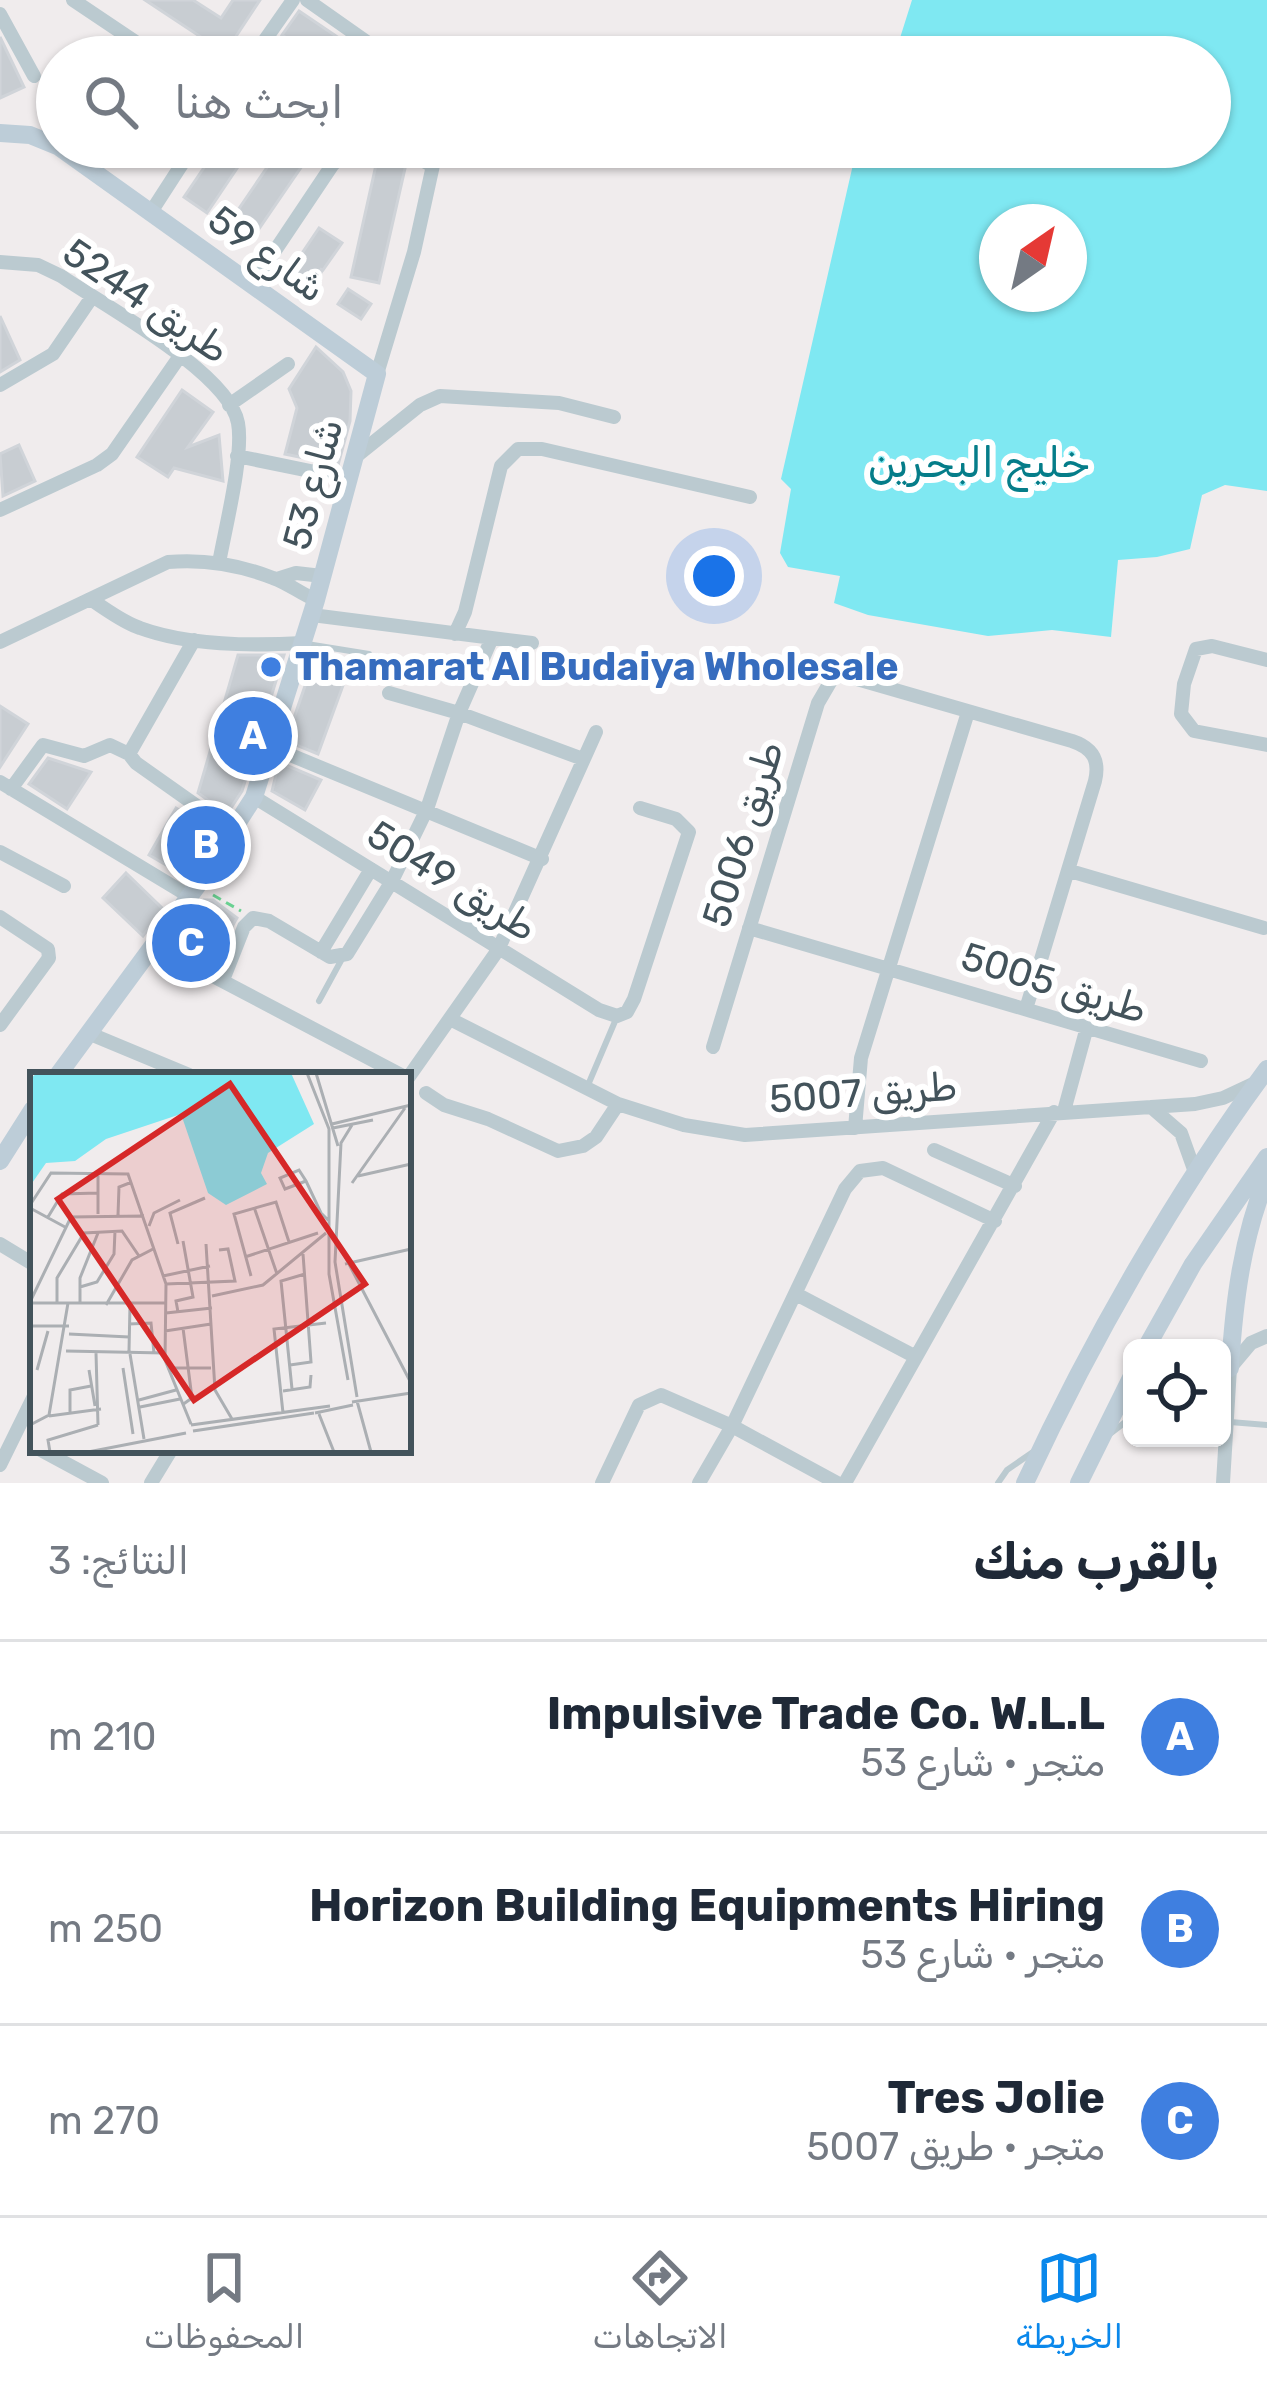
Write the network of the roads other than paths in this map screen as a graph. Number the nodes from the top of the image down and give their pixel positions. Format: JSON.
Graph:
{"nodes":[{"id":1,"x":73,"y":0,"type":"edge"},
{"id":2,"x":293,"y":0,"type":"edge"},
{"id":3,"x":307,"y":0,"type":"edge"},
{"id":4,"x":0,"y":14,"type":"edge"},
{"id":5,"x":127,"y":36,"type":"edge"},
{"id":6,"x":268,"y":36,"type":"edge"},
{"id":7,"x":358,"y":36,"type":"edge"},
{"id":8,"x":34,"y":76,"type":"dead end"},
{"id":9,"x":0,"y":133,"type":"edge"},
{"id":10,"x":36,"y":137,"type":"edge"},
{"id":11,"x":89,"y":168,"type":"edge"},
{"id":12,"x":180,"y":168,"type":"edge"},
{"id":13,"x":330,"y":168,"type":"edge"},
{"id":14,"x":434,"y":168,"type":"edge"},
{"id":15,"x":152,"y":212,"type":"junction"},
{"id":16,"x":0,"y":262,"type":"edge"},
{"id":17,"x":251,"y":285,"type":"junction"},
{"id":18,"x":92,"y":297,"type":"junction"},
{"id":19,"x":180,"y":356,"type":"junction"},
{"id":20,"x":288,"y":364,"type":"dead end"},
{"id":21,"x":377,"y":374,"type":"junction"},
{"id":22,"x":0,"y":385,"type":"edge"},
{"id":23,"x":229,"y":405,"type":"junction"},
{"id":24,"x":614,"y":418,"type":"dead end"},
{"id":25,"x":236,"y":456,"type":"junction"},
{"id":26,"x":354,"y":458,"type":"junction"},
{"id":27,"x":349,"y":478,"type":"junction"},
{"id":28,"x":750,"y":497,"type":"dead end"},
{"id":29,"x":0,"y":510,"type":"edge"},
{"id":30,"x":219,"y":563,"type":"junction"},
{"id":31,"x":322,"y":576,"type":"junction"},
{"id":32,"x":277,"y":579,"type":"junction"},
{"id":33,"x":90,"y":598,"type":"junction"},
{"id":34,"x":314,"y":608,"type":"junction"},
{"id":35,"x":460,"y":635,"type":"junction"},
{"id":36,"x":492,"y":638,"type":"junction"},
{"id":37,"x":194,"y":640,"type":"junction"},
{"id":38,"x":0,"y":642,"type":"edge"},
{"id":39,"x":303,"y":643,"type":"junction"},
{"id":40,"x":532,"y":643,"type":"dead end"},
{"id":41,"x":369,"y":654,"type":"dead end"},
{"id":42,"x":1267,"y":661,"type":"edge"},
{"id":43,"x":389,"y":693,"type":"dead end"},
{"id":44,"x":968,"y":712,"type":"junction"},
{"id":45,"x":459,"y":713,"type":"junction"},
{"id":46,"x":596,"y":732,"type":"dead end"},
{"id":47,"x":1267,"y":745,"type":"edge"},
{"id":48,"x":271,"y":747,"type":"junction"},
{"id":49,"x":129,"y":754,"type":"junction"},
{"id":50,"x":583,"y":759,"type":"junction"},
{"id":51,"x":3,"y":784,"type":"edge"},
{"id":52,"x":254,"y":797,"type":"junction"},
{"id":53,"x":640,"y":808,"type":"dead end"},
{"id":54,"x":427,"y":809,"type":"junction"},
{"id":55,"x":235,"y":832,"type":"junction"},
{"id":56,"x":0,"y":852,"type":"edge"},
{"id":57,"x":542,"y":859,"type":"junction"},
{"id":58,"x":370,"y":869,"type":"junction"},
{"id":59,"x":1070,"y":871,"type":"junction"},
{"id":60,"x":392,"y":881,"type":"junction"},
{"id":61,"x":64,"y":886,"type":"dead end"},
{"id":62,"x":193,"y":891,"type":"junction"},
{"id":63,"x":0,"y":917,"type":"edge"},
{"id":64,"x":749,"y":928,"type":"junction"},
{"id":65,"x":1264,"y":928,"type":"edge"},
{"id":66,"x":154,"y":945,"type":"junction"},
{"id":67,"x":498,"y":950,"type":"junction"},
{"id":68,"x":321,"y":952,"type":"junction"},
{"id":69,"x":343,"y":957,"type":"junction"},
{"id":70,"x":889,"y":969,"type":"junction"},
{"id":71,"x":223,"y":980,"type":"junction"},
{"id":72,"x":319,"y":1001,"type":"dead end"},
{"id":73,"x":1026,"y":1009,"type":"junction"},
{"id":74,"x":617,"y":1016,"type":"junction"},
{"id":75,"x":450,"y":1018,"type":"junction"},
{"id":76,"x":0,"y":1025,"type":"edge"},
{"id":77,"x":1087,"y":1027,"type":"junction"},
{"id":78,"x":88,"y":1033,"type":"junction"},
{"id":79,"x":713,"y":1047,"type":"dead end"},
{"id":80,"x":1201,"y":1061,"type":"dead end"},
{"id":81,"x":60,"y":1072,"type":"edge"},
{"id":82,"x":182,"y":1072,"type":"edge"},
{"id":83,"x":396,"y":1072,"type":"edge"},
{"id":84,"x":407,"y":1072,"type":"edge"},
{"id":85,"x":1262,"y":1076,"type":"edge"},
{"id":86,"x":586,"y":1089,"type":"junction"},
{"id":87,"x":426,"y":1093,"type":"dead end"},
{"id":88,"x":618,"y":1104,"type":"junction"},
{"id":89,"x":1151,"y":1107,"type":"junction"},
{"id":90,"x":30,"y":1112,"type":"edge"},
{"id":91,"x":1059,"y":1112,"type":"junction"},
{"id":92,"x":855,"y":1128,"type":"junction"},
{"id":93,"x":4,"y":1139,"type":"edge"},
{"id":94,"x":934,"y":1150,"type":"dead end"},
{"id":95,"x":1267,"y":1157,"type":"edge"},
{"id":96,"x":0,"y":1161,"type":"edge"},
{"id":97,"x":1196,"y":1175,"type":"junction"},
{"id":98,"x":1267,"y":1177,"type":"edge"},
{"id":99,"x":1015,"y":1186,"type":"junction"},
{"id":100,"x":995,"y":1221,"type":"junction"},
{"id":101,"x":0,"y":1244,"type":"edge"},
{"id":102,"x":30,"y":1262,"type":"edge"},
{"id":103,"x":796,"y":1294,"type":"junction"},
{"id":104,"x":1234,"y":1305,"type":"junction"},
{"id":105,"x":1267,"y":1336,"type":"edge"},
{"id":106,"x":1151,"y":1339,"type":"edge"},
{"id":107,"x":1231,"y":1352,"type":"edge"},
{"id":108,"x":916,"y":1357,"type":"junction"},
{"id":109,"x":1231,"y":1366,"type":"edge"},
{"id":110,"x":1123,"y":1394,"type":"edge"},
{"id":111,"x":30,"y":1405,"type":"edge"},
{"id":112,"x":1231,"y":1422,"type":"edge"},
{"id":113,"x":1123,"y":1424,"type":"edge"},
{"id":114,"x":1267,"y":1425,"type":"edge"},
{"id":115,"x":732,"y":1426,"type":"junction"},
{"id":116,"x":16,"y":1437,"type":"junction"},
{"id":117,"x":1099,"y":1441,"type":"junction"},
{"id":118,"x":30,"y":1444,"type":"edge"},
{"id":119,"x":1225,"y":1447,"type":"edge"},
{"id":120,"x":1042,"y":1448,"type":"junction"},
{"id":121,"x":46,"y":1453,"type":"edge"},
{"id":122,"x":169,"y":1453,"type":"edge"},
{"id":123,"x":0,"y":1465,"type":"edge"},
{"id":124,"x":102,"y":1483,"type":"edge"},
{"id":125,"x":151,"y":1483,"type":"edge"},
{"id":126,"x":602,"y":1483,"type":"edge"},
{"id":127,"x":699,"y":1483,"type":"edge"},
{"id":128,"x":841,"y":1483,"type":"edge"},
{"id":129,"x":998,"y":1483,"type":"edge"},
{"id":130,"x":1025,"y":1483,"type":"edge"},
{"id":131,"x":1079,"y":1483,"type":"edge"},
{"id":132,"x":1223,"y":1483,"type":"edge"}],
"edges":[{"from":1,"to":5,"type":"street"},
{"from":2,"to":6,"type":"street"},
{"from":3,"to":7,"type":"street"},
{"from":4,"to":8,"type":"street"},
{"from":9,"to":10,"type":"street","name":"شارع 59"},
{"from":11,"to":15,"type":"street","name":"شارع 59"},
{"from":12,"to":15,"type":"street"},
{"from":13,"to":17,"type":"street"},
{"from":14,"to":21,"type":"street","name":"شارع 53"},
{"from":15,"to":17,"type":"street","name":"شارع 59"},
{"from":16,"to":18,"type":"street","name":"طريق 5244"},
{"from":17,"to":21,"type":"street","name":"شارع 59"},
{"from":18,"to":19,"type":"street","name":"طريق 5244"},
{"from":18,"to":22,"type":"street"},
{"from":19,"to":23,"type":"street","name":"طريق 5244"},
{"from":19,"to":29,"type":"street"},
{"from":20,"to":23,"type":"street"},
{"from":21,"to":26,"type":"street","name":"شارع 53"},
{"from":23,"to":25,"type":"street","name":"طريق 5244"},
{"from":24,"to":26,"type":"street"},
{"from":25,"to":27,"type":"street"},
{"from":25,"to":30,"type":"street","name":"طريق 5244"},
{"from":26,"to":27,"type":"street","name":"شارع 53"},
{"from":27,"to":31,"type":"street","name":"شارع 53"},
{"from":28,"to":35,"type":"street"},
{"from":30,"to":32,"type":"street"},
{"from":30,"to":33,"type":"street"},
{"from":31,"to":32,"type":"street"},
{"from":31,"to":34,"type":"street","name":"شارع 53"},
{"from":32,"to":34,"type":"street"},
{"from":33,"to":37,"type":"street"},
{"from":33,"to":38,"type":"street"},
{"from":34,"to":35,"type":"street"},
{"from":34,"to":39,"type":"street","name":"شارع 53"},
{"from":35,"to":36,"type":"street"},
{"from":36,"to":40,"type":"street"},
{"from":36,"to":45,"type":"street"},
{"from":37,"to":39,"type":"street"},
{"from":37,"to":49,"type":"street"},
{"from":39,"to":41,"type":"lane"},
{"from":39,"to":48,"type":"street","name":"شارع 53"},
{"from":42,"to":47,"type":"street"},
{"from":43,"to":45,"type":"street"},
{"from":44,"to":59,"type":"street","name":"طريق 5006"},
{"from":44,"to":64,"type":"street","name":"طريق 5006"},
{"from":44,"to":70,"type":"street"},
{"from":45,"to":50,"type":"street"},
{"from":45,"to":54,"type":"street"},
{"from":46,"to":50,"type":"street"},
{"from":48,"to":52,"type":"street","name":"شارع 53"},
{"from":48,"to":54,"type":"street"},
{"from":49,"to":51,"type":"street"},
{"from":49,"to":55,"type":"street"},
{"from":50,"to":57,"type":"street"},
{"from":51,"to":62,"type":"street"},
{"from":52,"to":55,"type":"street","name":"شارع 53"},
{"from":52,"to":58,"type":"street","name":"طريق 5049"},
{"from":53,"to":74,"type":"street"},
{"from":54,"to":57,"type":"street"},
{"from":54,"to":60,"type":"street"},
{"from":55,"to":62,"type":"street","name":"شارع 53"},
{"from":56,"to":61,"type":"street"},
{"from":57,"to":67,"type":"street"},
{"from":58,"to":60,"type":"street","name":"طريق 5049"},
{"from":58,"to":68,"type":"street"},
{"from":59,"to":65,"type":"street"},
{"from":59,"to":73,"type":"street","name":"طريق 5006"},
{"from":60,"to":67,"type":"street","name":"طريق 5049"},
{"from":60,"to":69,"type":"street"},
{"from":62,"to":66,"type":"street","name":"شارع 53"},
{"from":63,"to":76,"type":"street"},
{"from":64,"to":70,"type":"street","name":"طريق 5005"},
{"from":64,"to":79,"type":"street","name":"طريق 5006"},
{"from":66,"to":71,"type":"street"},
{"from":66,"to":78,"type":"street","name":"شارع 53"},
{"from":67,"to":74,"type":"street","name":"طريق 5049"},
{"from":67,"to":75,"type":"street"},
{"from":68,"to":69,"type":"street"},
{"from":68,"to":71,"type":"street"},
{"from":69,"to":72,"type":"lane"},
{"from":70,"to":73,"type":"street","name":"طريق 5005"},
{"from":70,"to":92,"type":"street"},
{"from":71,"to":83,"type":"street"},
{"from":73,"to":77,"type":"street","name":"طريق 5005"},
{"from":74,"to":86,"type":"lane"},
{"from":75,"to":84,"type":"street"},
{"from":75,"to":86,"type":"street","name":"طريق 5007"},
{"from":77,"to":80,"type":"street","name":"طريق 5005"},
{"from":77,"to":91,"type":"street"},
{"from":78,"to":81,"type":"street","name":"شارع 53"},
{"from":78,"to":82,"type":"street"},
{"from":85,"to":89,"type":"street","name":"طريق 5007"},
{"from":85,"to":97,"type":"street"},
{"from":86,"to":88,"type":"street","name":"طريق 5007"},
{"from":87,"to":88,"type":"street"},
{"from":88,"to":92,"type":"street","name":"طريق 5007"},
{"from":89,"to":91,"type":"street","name":"طريق 5007"},
{"from":89,"to":97,"type":"street"},
{"from":90,"to":93,"type":"street"},
{"from":91,"to":92,"type":"street","name":"طريق 5007"},
{"from":91,"to":99,"type":"street"},
{"from":93,"to":96,"type":"street"},
{"from":94,"to":99,"type":"street"},
{"from":95,"to":106,"type":"street"},
{"from":97,"to":120,"type":"street"},
{"from":98,"to":104,"type":"street"},
{"from":99,"to":100,"type":"street"},
{"from":100,"to":103,"type":"street"},
{"from":100,"to":108,"type":"street"},
{"from":101,"to":102,"type":"street"},
{"from":103,"to":108,"type":"street"},
{"from":103,"to":115,"type":"street"},
{"from":104,"to":105,"type":"street"},
{"from":104,"to":107,"type":"street"},
{"from":105,"to":109,"type":"street"},
{"from":108,"to":128,"type":"street"},
{"from":110,"to":117,"type":"street"},
{"from":111,"to":116,"type":"street"},
{"from":112,"to":114,"type":"lane"},
{"from":113,"to":117,"type":"lane"},
{"from":115,"to":126,"type":"street"},
{"from":115,"to":127,"type":"street"},
{"from":115,"to":128,"type":"street"},
{"from":116,"to":118,"type":"street"},
{"from":116,"to":123,"type":"street"},
{"from":117,"to":131,"type":"street"},
{"from":119,"to":132,"type":"street"},
{"from":120,"to":129,"type":"lane"},
{"from":120,"to":130,"type":"street"},
{"from":121,"to":124,"type":"street"},
{"from":122,"to":125,"type":"street"}]}
